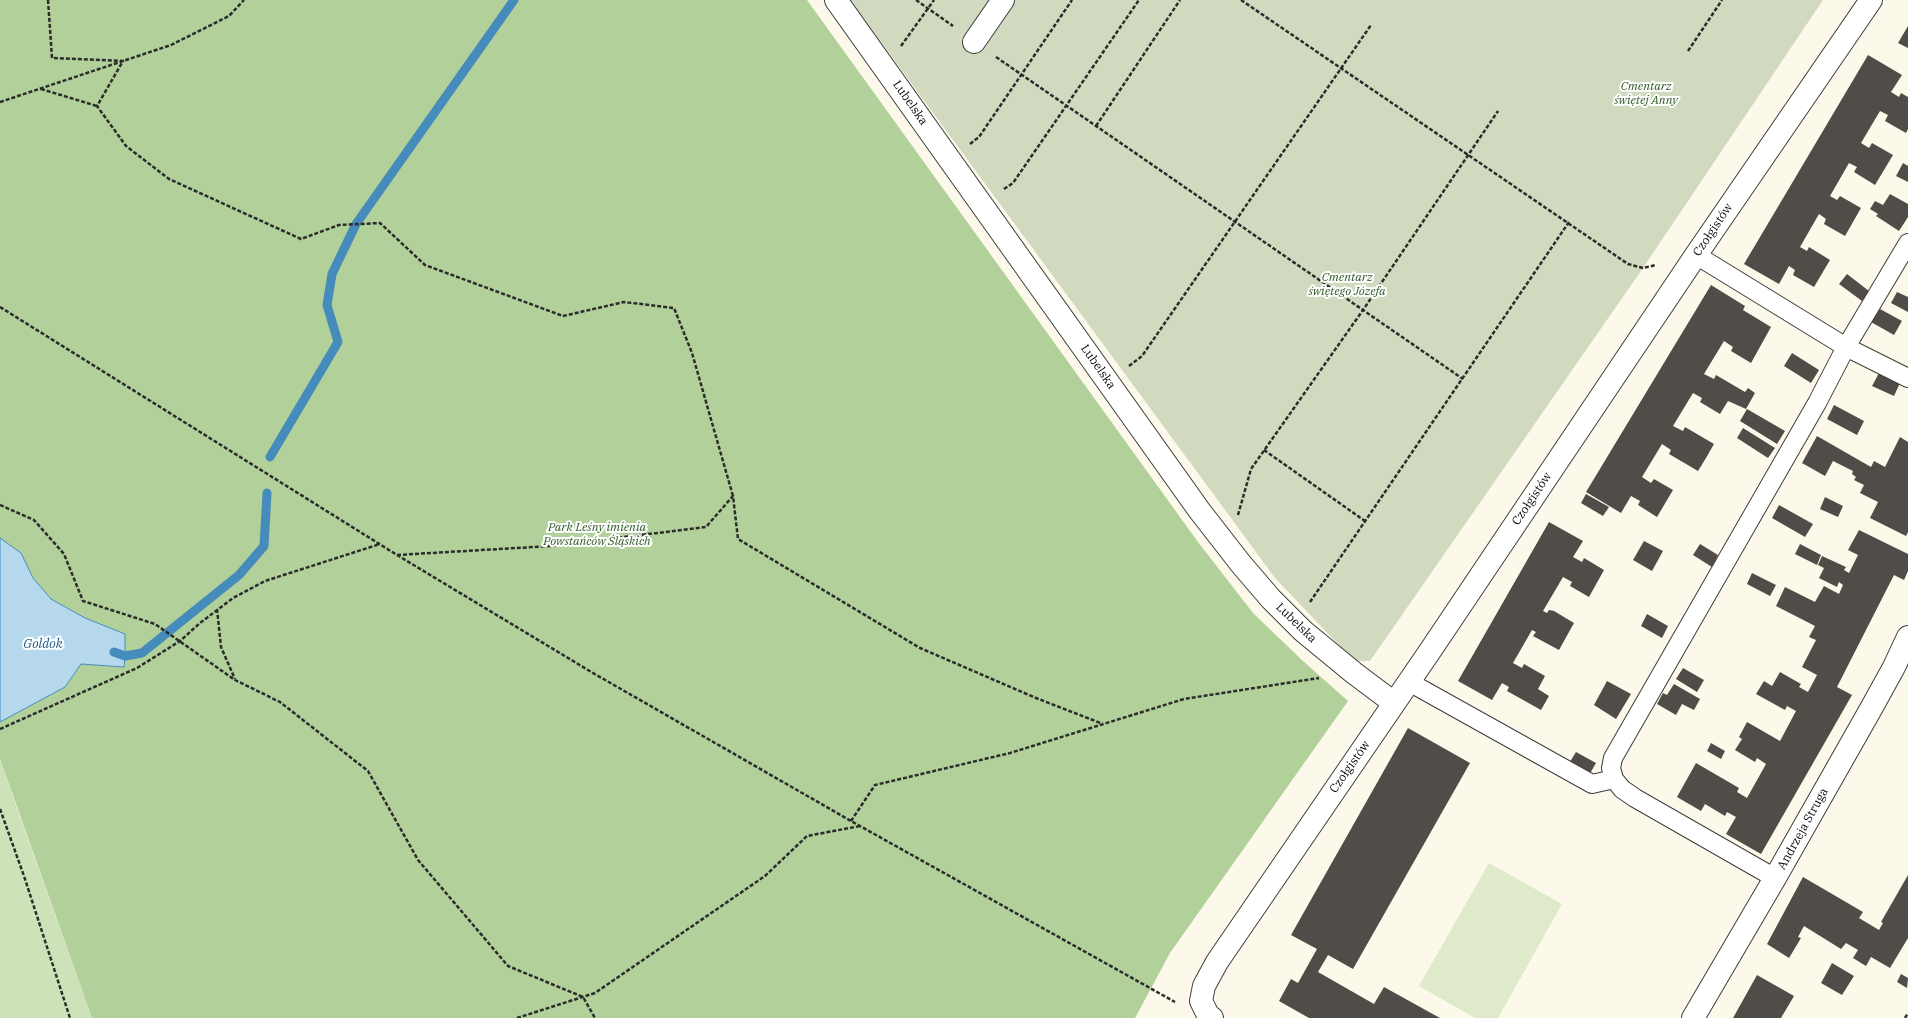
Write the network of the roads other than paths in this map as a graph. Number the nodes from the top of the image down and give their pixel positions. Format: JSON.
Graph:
{"nodes":[{"id":1,"x":836,"y":0,"type":"edge"},
{"id":2,"x":1003,"y":0,"type":"edge"},
{"id":3,"x":1871,"y":0,"type":"edge"},
{"id":4,"x":974,"y":42,"type":"road end"},
{"id":5,"x":1908,"y":243,"type":"edge"},
{"id":6,"x":1696,"y":255,"type":"junction"},
{"id":7,"x":1846,"y":347,"type":"junction"},
{"id":8,"x":1908,"y":378,"type":"edge"},
{"id":9,"x":1908,"y":637,"type":"edge"},
{"id":10,"x":1409,"y":682,"type":"junction"},
{"id":11,"x":1394,"y":703,"type":"junction"},
{"id":12,"x":1614,"y":779,"type":"junction"},
{"id":13,"x":1776,"y":878,"type":"junction"},
{"id":14,"x":1206,"y":1010,"type":"edge"},
{"id":15,"x":1693,"y":1018,"type":"edge"}],
"edges":[{"from":1,"to":11,"type":"street","name":"Lubelska"},
{"from":2,"to":4,"type":"street"},
{"from":3,"to":6,"type":"street","name":"Czołgistów"},
{"from":5,"to":7,"type":"lane"},
{"from":6,"to":7,"type":"lane"},
{"from":6,"to":10,"type":"street","name":"Czołgistów"},
{"from":7,"to":8,"type":"lane"},
{"from":7,"to":12,"type":"lane"},
{"from":9,"to":13,"type":"street","name":"Andrzeja Struga"},
{"from":10,"to":11,"type":"street","name":"Czołgistów"},
{"from":10,"to":12,"type":"lane"},
{"from":11,"to":14,"type":"street","name":"Czołgistów"},
{"from":12,"to":13,"type":"lane"},
{"from":13,"to":15,"type":"street","name":"Andrzeja Struga"}]}
